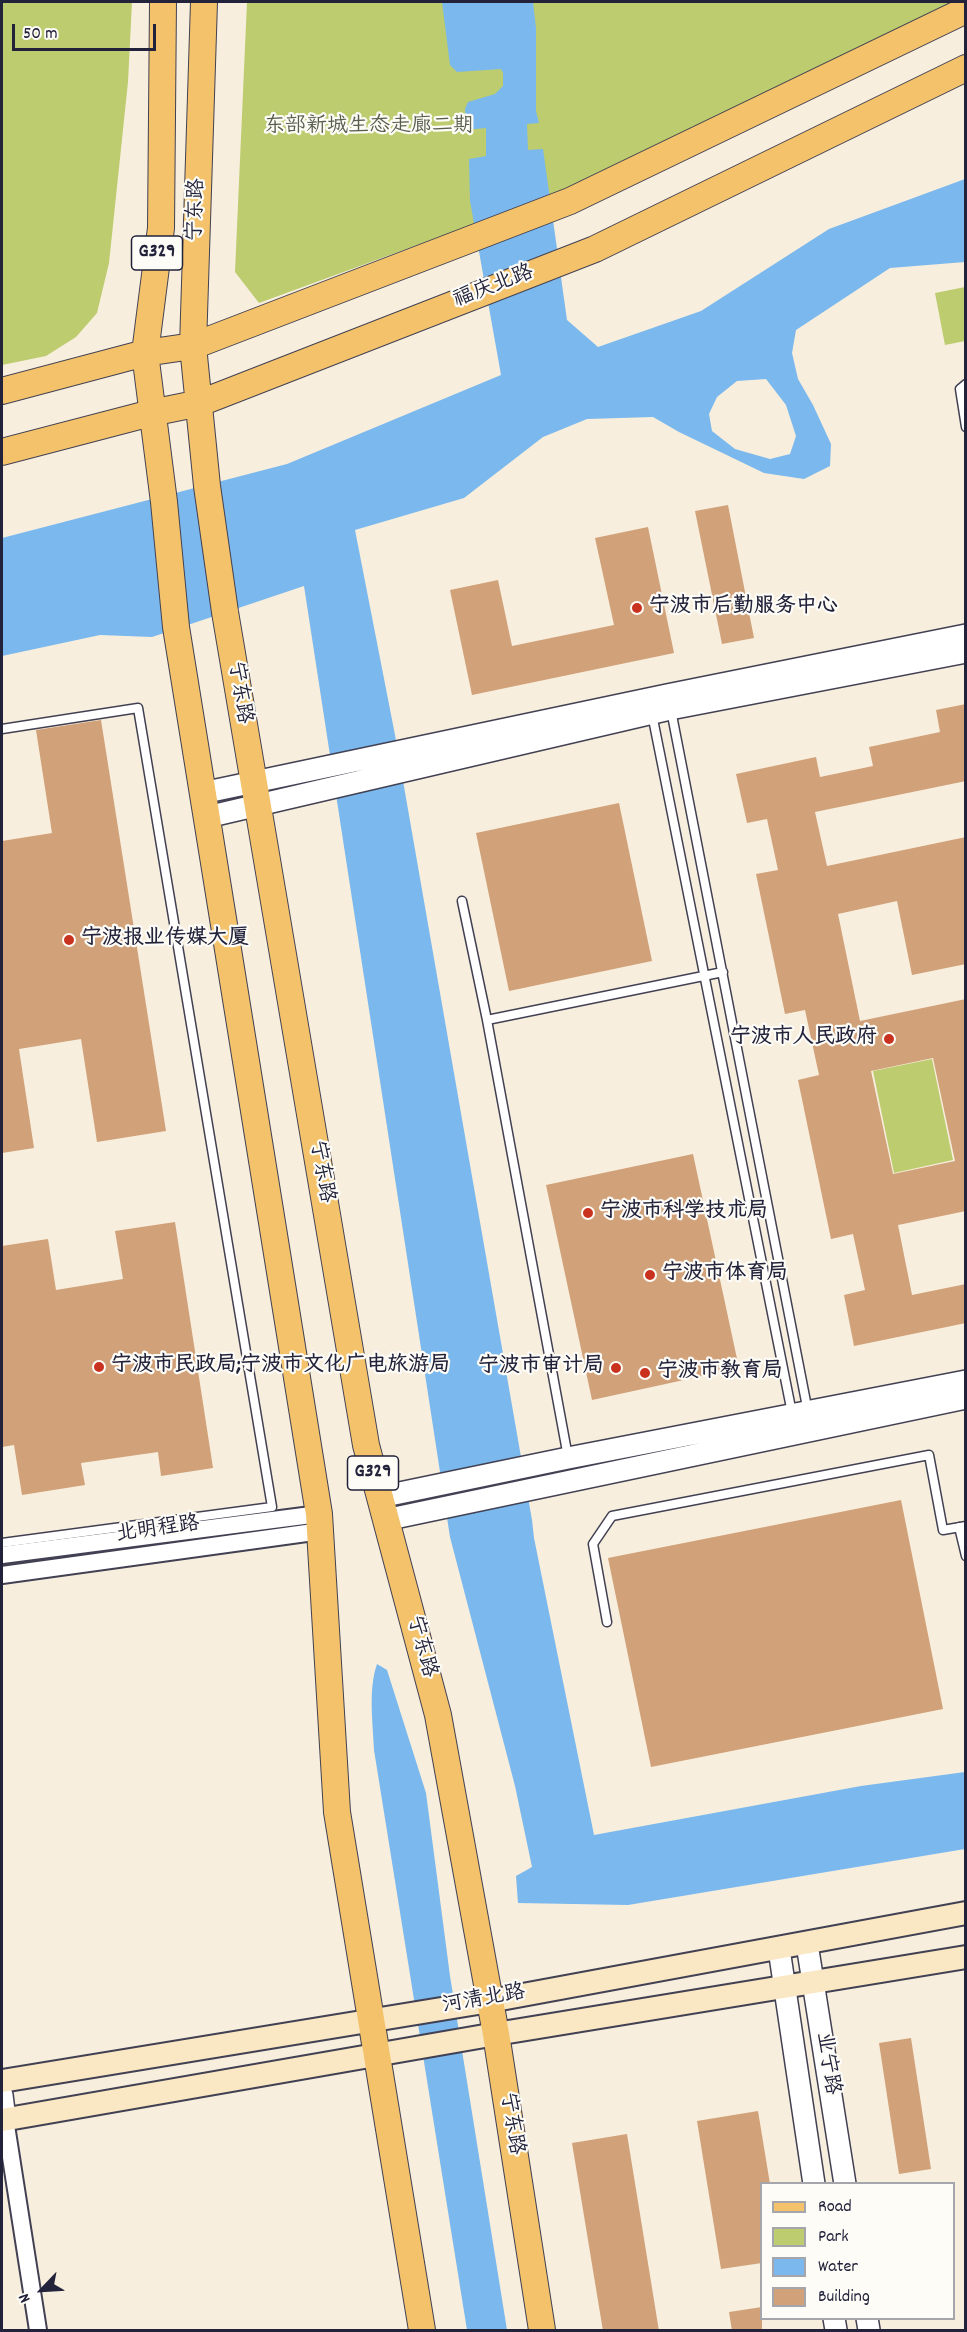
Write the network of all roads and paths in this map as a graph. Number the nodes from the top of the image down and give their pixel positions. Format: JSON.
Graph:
{"nodes":[{"id":1,"x":163,"y":2,"type":"edge"},
{"id":2,"x":204,"y":2,"type":"edge"},
{"id":3,"x":966,"y":10,"type":"edge"},
{"id":4,"x":966,"y":68,"type":"edge"},
{"id":5,"x":193,"y":346,"type":"junction"},
{"id":6,"x":145,"y":353,"type":"junction"},
{"id":7,"x":966,"y":384,"type":"edge"},
{"id":8,"x":2,"y":391,"type":"edge"},
{"id":9,"x":200,"y":403,"type":"junction"},
{"id":10,"x":151,"y":413,"type":"junction"},
{"id":11,"x":966,"y":427,"type":"edge"},
{"id":12,"x":2,"y":452,"type":"edge"},
{"id":13,"x":966,"y":635,"type":"edge"},
{"id":14,"x":966,"y":652,"type":"edge"},
{"id":15,"x":659,"y":704,"type":"junction"},
{"id":16,"x":2,"y":729,"type":"edge"},
{"id":17,"x":253,"y":781,"type":"junction"},
{"id":18,"x":202,"y":793,"type":"junction"},
{"id":19,"x":258,"y":807,"type":"junction"},
{"id":20,"x":207,"y":818,"type":"junction"},
{"id":21,"x":462,"y":901,"type":"dead end"},
{"id":22,"x":723,"y":972,"type":"junction"},
{"id":23,"x":706,"y":975,"type":"junction"},
{"id":24,"x":487,"y":1020,"type":"junction"},
{"id":25,"x":966,"y":1381,"type":"edge"},
{"id":26,"x":966,"y":1398,"type":"edge"},
{"id":27,"x":802,"y":1422,"type":"junction"},
{"id":28,"x":568,"y":1458,"type":"junction"},
{"id":29,"x":383,"y":1508,"type":"junction"},
{"id":30,"x":320,"y":1522,"type":"junction"},
{"id":31,"x":963,"y":1526,"type":"edge"},
{"id":32,"x":2,"y":1543,"type":"edge"},
{"id":33,"x":2,"y":1555,"type":"edge"},
{"id":34,"x":966,"y":1556,"type":"edge"},
{"id":35,"x":2,"y":1575,"type":"edge"},
{"id":36,"x":608,"y":1622,"type":"dead end"},
{"id":37,"x":966,"y":1913,"type":"edge"},
{"id":38,"x":807,"y":1944,"type":"junction"},
{"id":39,"x":779,"y":1948,"type":"junction"},
{"id":40,"x":966,"y":1957,"type":"edge"},
{"id":41,"x":813,"y":1982,"type":"junction"},
{"id":42,"x":784,"y":1986,"type":"junction"},
{"id":43,"x":490,"y":2001,"type":"junction"},
{"id":44,"x":372,"y":2020,"type":"junction"},
{"id":45,"x":496,"y":2034,"type":"junction"},
{"id":46,"x":378,"y":2055,"type":"junction"},
{"id":47,"x":2,"y":2082,"type":"edge"},
{"id":48,"x":2,"y":2095,"type":"edge"},
{"id":49,"x":3,"y":2120,"type":"edge"},
{"id":50,"x":814,"y":2182,"type":"edge"},
{"id":51,"x":845,"y":2182,"type":"edge"},
{"id":52,"x":38,"y":2331,"type":"edge"},
{"id":53,"x":422,"y":2331,"type":"edge"},
{"id":54,"x":542,"y":2331,"type":"edge"}],
"edges":[{"from":1,"to":6,"type":"main road","name":"宁东路","number":"G329"},
{"from":2,"to":5,"type":"main road","name":"宁东路","number":"G329"},
{"from":3,"to":5,"type":"main road"},
{"from":4,"to":9,"type":"main road","name":"福庆北路"},
{"from":5,"to":6,"type":"main road"},
{"from":5,"to":9,"type":"main road","name":"宁东路","number":"G329"},
{"from":6,"to":8,"type":"main road"},
{"from":6,"to":10,"type":"main road","name":"宁东路","number":"G329"},
{"from":7,"to":11,"type":"lane"},
{"from":9,"to":10,"type":"main road","name":"福庆北路"},
{"from":9,"to":17,"type":"main road","name":"宁东路","number":"G329"},
{"from":10,"to":12,"type":"main road","name":"福庆北路"},
{"from":10,"to":18,"type":"main road","name":"宁东路","number":"G329"},
{"from":13,"to":15,"type":"street"},
{"from":14,"to":15,"type":"street"},
{"from":15,"to":17,"type":"street"},
{"from":15,"to":19,"type":"street"},
{"from":15,"to":22,"type":"lane"},
{"from":15,"to":23,"type":"lane"},
{"from":16,"to":32,"type":"lane"},
{"from":17,"to":18,"type":"street"},
{"from":17,"to":19,"type":"main road","name":"宁东路","number":"G329"},
{"from":18,"to":20,"type":"main road","name":"宁东路","number":"G329"},
{"from":19,"to":20,"type":"street"},
{"from":19,"to":29,"type":"main road","name":"宁东路","number":"G329"},
{"from":20,"to":30,"type":"main road","name":"宁东路","number":"G329"},
{"from":21,"to":24,"type":"lane"},
{"from":22,"to":23,"type":"lane"},
{"from":22,"to":27,"type":"lane"},
{"from":23,"to":24,"type":"lane"},
{"from":23,"to":27,"type":"lane"},
{"from":24,"to":28,"type":"lane"},
{"from":25,"to":27,"type":"street"},
{"from":26,"to":27,"type":"street"},
{"from":27,"to":28,"type":"street"},
{"from":27,"to":29,"type":"street"},
{"from":28,"to":29,"type":"street"},
{"from":29,"to":43,"type":"main road","name":"宁东路","number":"G329"},
{"from":30,"to":33,"type":"street","name":"北明程路"},
{"from":30,"to":35,"type":"street","name":"北明程路"},
{"from":30,"to":44,"type":"main road","name":"宁东路","number":"G329"},
{"from":31,"to":34,"type":"lane"},
{"from":31,"to":36,"type":"lane"},
{"from":37,"to":38,"type":"main road","name":"河清北路"},
{"from":38,"to":39,"type":"main road","name":"河清北路"},
{"from":38,"to":41,"type":"street","name":"业宁路"},
{"from":39,"to":42,"type":"street","name":"业宁路"},
{"from":39,"to":43,"type":"main road","name":"河清北路"},
{"from":40,"to":41,"type":"main road","name":"河清北路"},
{"from":41,"to":42,"type":"main road","name":"河清北路"},
{"from":41,"to":51,"type":"street","name":"业宁路"},
{"from":42,"to":45,"type":"main road","name":"河清北路"},
{"from":42,"to":50,"type":"street","name":"业宁路"},
{"from":43,"to":44,"type":"main road","name":"河清北路"},
{"from":43,"to":45,"type":"main road","name":"宁东路","number":"G329"},
{"from":44,"to":46,"type":"main road","name":"宁东路","number":"G329"},
{"from":44,"to":47,"type":"main road","name":"河清北路"},
{"from":45,"to":46,"type":"main road","name":"河清北路"},
{"from":45,"to":54,"type":"main road","name":"宁东路","number":"G329"},
{"from":46,"to":49,"type":"main road","name":"河清北路"},
{"from":46,"to":53,"type":"main road","name":"宁东路","number":"G329"},
{"from":48,"to":49,"type":"street"},
{"from":49,"to":52,"type":"street"}]}
